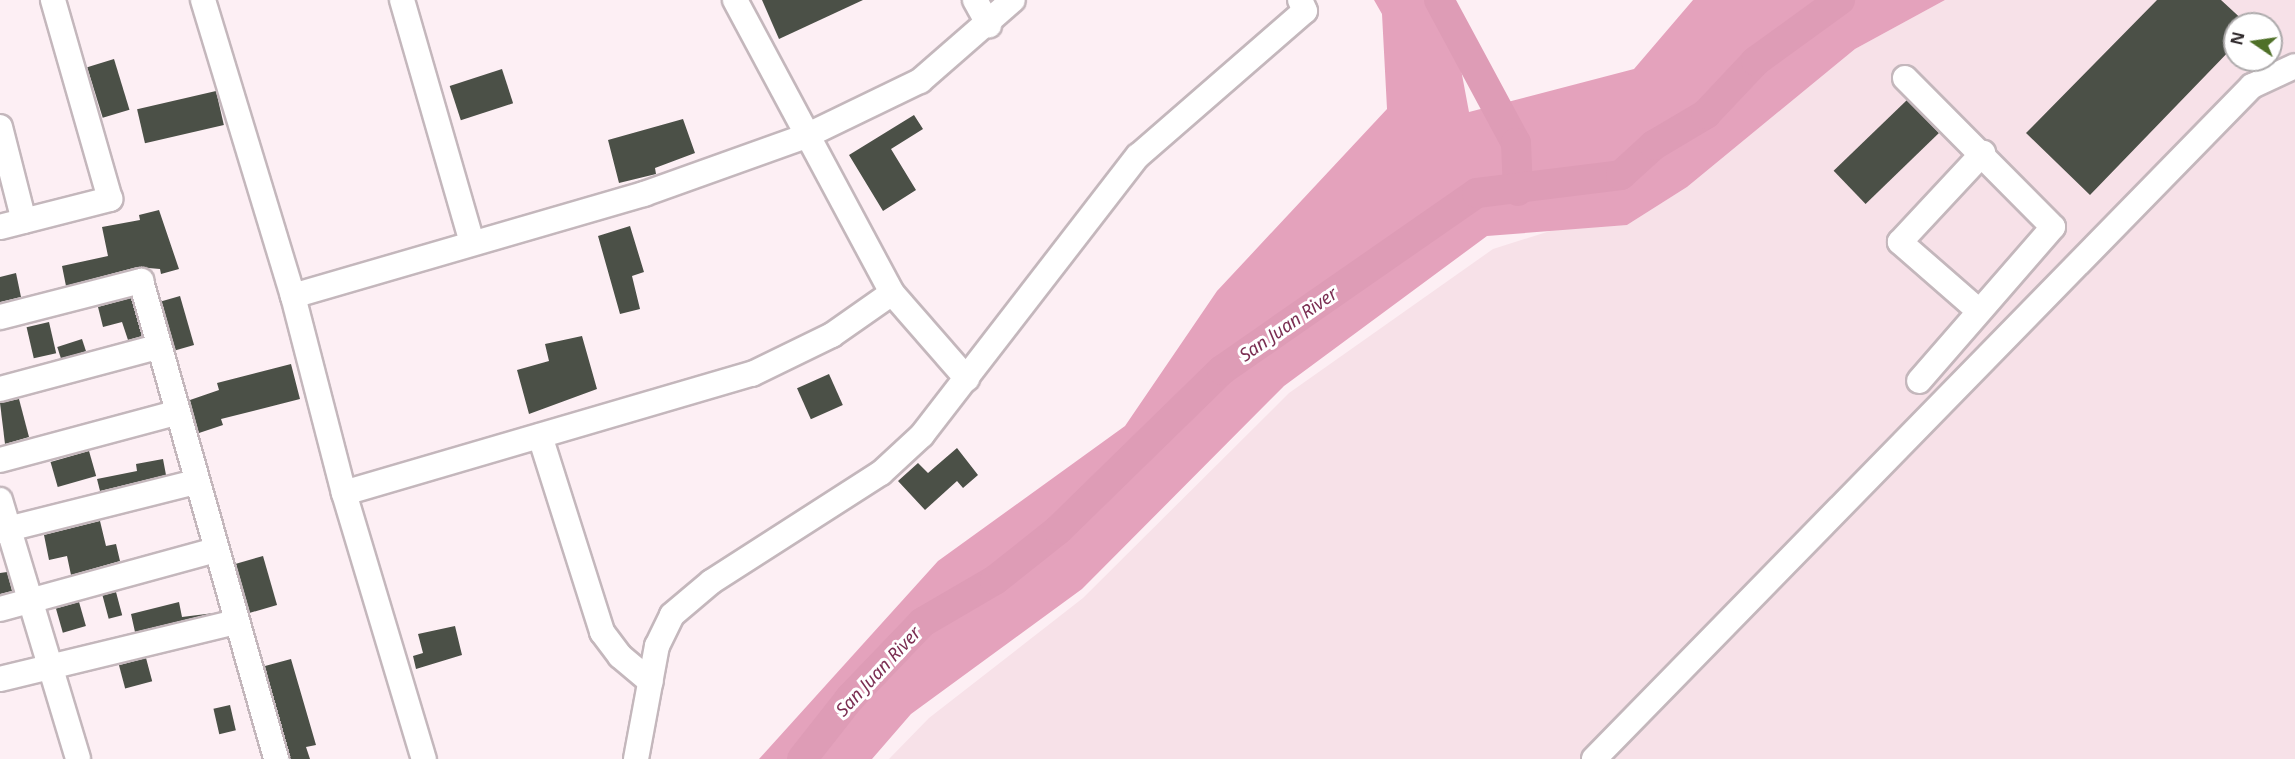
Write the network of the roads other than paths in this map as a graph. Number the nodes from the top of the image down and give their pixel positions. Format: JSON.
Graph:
{"nodes":[{"id":1,"x":53,"y":0,"type":"edge"},
{"id":2,"x":204,"y":0,"type":"edge"},
{"id":3,"x":402,"y":0,"type":"edge"},
{"id":4,"x":735,"y":0,"type":"edge"},
{"id":5,"x":975,"y":0,"type":"edge"},
{"id":6,"x":1013,"y":0,"type":"edge"},
{"id":7,"x":1300,"y":0,"type":"edge"},
{"id":8,"x":989,"y":25,"type":"junction"},
{"id":9,"x":2295,"y":66,"type":"edge"},
{"id":10,"x":1905,"y":78,"type":"dead end"},
{"id":11,"x":0,"y":127,"type":"edge"},
{"id":12,"x":806,"y":136,"type":"junction"},
{"id":13,"x":1983,"y":153,"type":"junction"},
{"id":14,"x":24,"y":221,"type":"junction"},
{"id":15,"x":0,"y":227,"type":"edge"},
{"id":16,"x":472,"y":243,"type":"junction"},
{"id":17,"x":2007,"y":280,"type":"junction"},
{"id":18,"x":892,"y":293,"type":"junction"},
{"id":19,"x":293,"y":296,"type":"junction"},
{"id":20,"x":2038,"y":306,"type":"junction"},
{"id":21,"x":1979,"y":311,"type":"junction"},
{"id":22,"x":0,"y":317,"type":"edge"},
{"id":23,"x":157,"y":347,"type":"junction"},
{"id":24,"x":967,"y":379,"type":"junction"},
{"id":25,"x":1918,"y":381,"type":"dead end"},
{"id":26,"x":0,"y":388,"type":"edge"},
{"id":27,"x":176,"y":413,"type":"junction"},
{"id":28,"x":540,"y":436,"type":"junction"},
{"id":29,"x":0,"y":460,"type":"edge"},
{"id":30,"x":195,"y":482,"type":"junction"},
{"id":31,"x":344,"y":493,"type":"junction"},
{"id":32,"x":0,"y":500,"type":"edge"},
{"id":33,"x":4,"y":530,"type":"edge"},
{"id":34,"x":215,"y":550,"type":"junction"},
{"id":35,"x":30,"y":601,"type":"junction"},
{"id":36,"x":0,"y":609,"type":"edge"},
{"id":37,"x":235,"y":622,"type":"junction"},
{"id":38,"x":49,"y":667,"type":"junction"},
{"id":39,"x":0,"y":679,"type":"edge"},
{"id":40,"x":651,"y":682,"type":"junction"},
{"id":41,"x":271,"y":758,"type":"edge"},
{"id":42,"x":78,"y":759,"type":"edge"},
{"id":43,"x":424,"y":759,"type":"edge"},
{"id":44,"x":636,"y":759,"type":"edge"},
{"id":45,"x":1594,"y":759,"type":"edge"}],
"edges":[{"from":1,"to":14,"type":"street"},
{"from":2,"to":19,"type":"street"},
{"from":3,"to":16,"type":"street"},
{"from":4,"to":12,"type":"street"},
{"from":5,"to":8,"type":"street"},
{"from":6,"to":8,"type":"street"},
{"from":7,"to":24,"type":"street"},
{"from":8,"to":12,"type":"street"},
{"from":9,"to":20,"type":"street"},
{"from":10,"to":13,"type":"street"},
{"from":11,"to":14,"type":"street"},
{"from":12,"to":16,"type":"street"},
{"from":12,"to":18,"type":"street"},
{"from":13,"to":17,"type":"street"},
{"from":13,"to":21,"type":"street"},
{"from":14,"to":15,"type":"street"},
{"from":16,"to":19,"type":"street"},
{"from":17,"to":20,"type":"street"},
{"from":17,"to":21,"type":"street"},
{"from":18,"to":24,"type":"street"},
{"from":18,"to":28,"type":"street"},
{"from":19,"to":31,"type":"street"},
{"from":20,"to":45,"type":"street"},
{"from":21,"to":25,"type":"street"},
{"from":22,"to":23,"type":"street"},
{"from":23,"to":26,"type":"street"},
{"from":23,"to":27,"type":"street"},
{"from":24,"to":40,"type":"street"},
{"from":27,"to":29,"type":"street"},
{"from":27,"to":30,"type":"street"},
{"from":28,"to":31,"type":"street"},
{"from":28,"to":40,"type":"street"},
{"from":30,"to":33,"type":"street"},
{"from":30,"to":34,"type":"street"},
{"from":31,"to":43,"type":"street"},
{"from":32,"to":33,"type":"street"},
{"from":33,"to":35,"type":"street"},
{"from":34,"to":35,"type":"street"},
{"from":34,"to":37,"type":"street"},
{"from":35,"to":36,"type":"street"},
{"from":35,"to":38,"type":"street"},
{"from":37,"to":38,"type":"street"},
{"from":37,"to":41,"type":"street"},
{"from":38,"to":39,"type":"street"},
{"from":38,"to":42,"type":"street"},
{"from":40,"to":44,"type":"street"}]}
